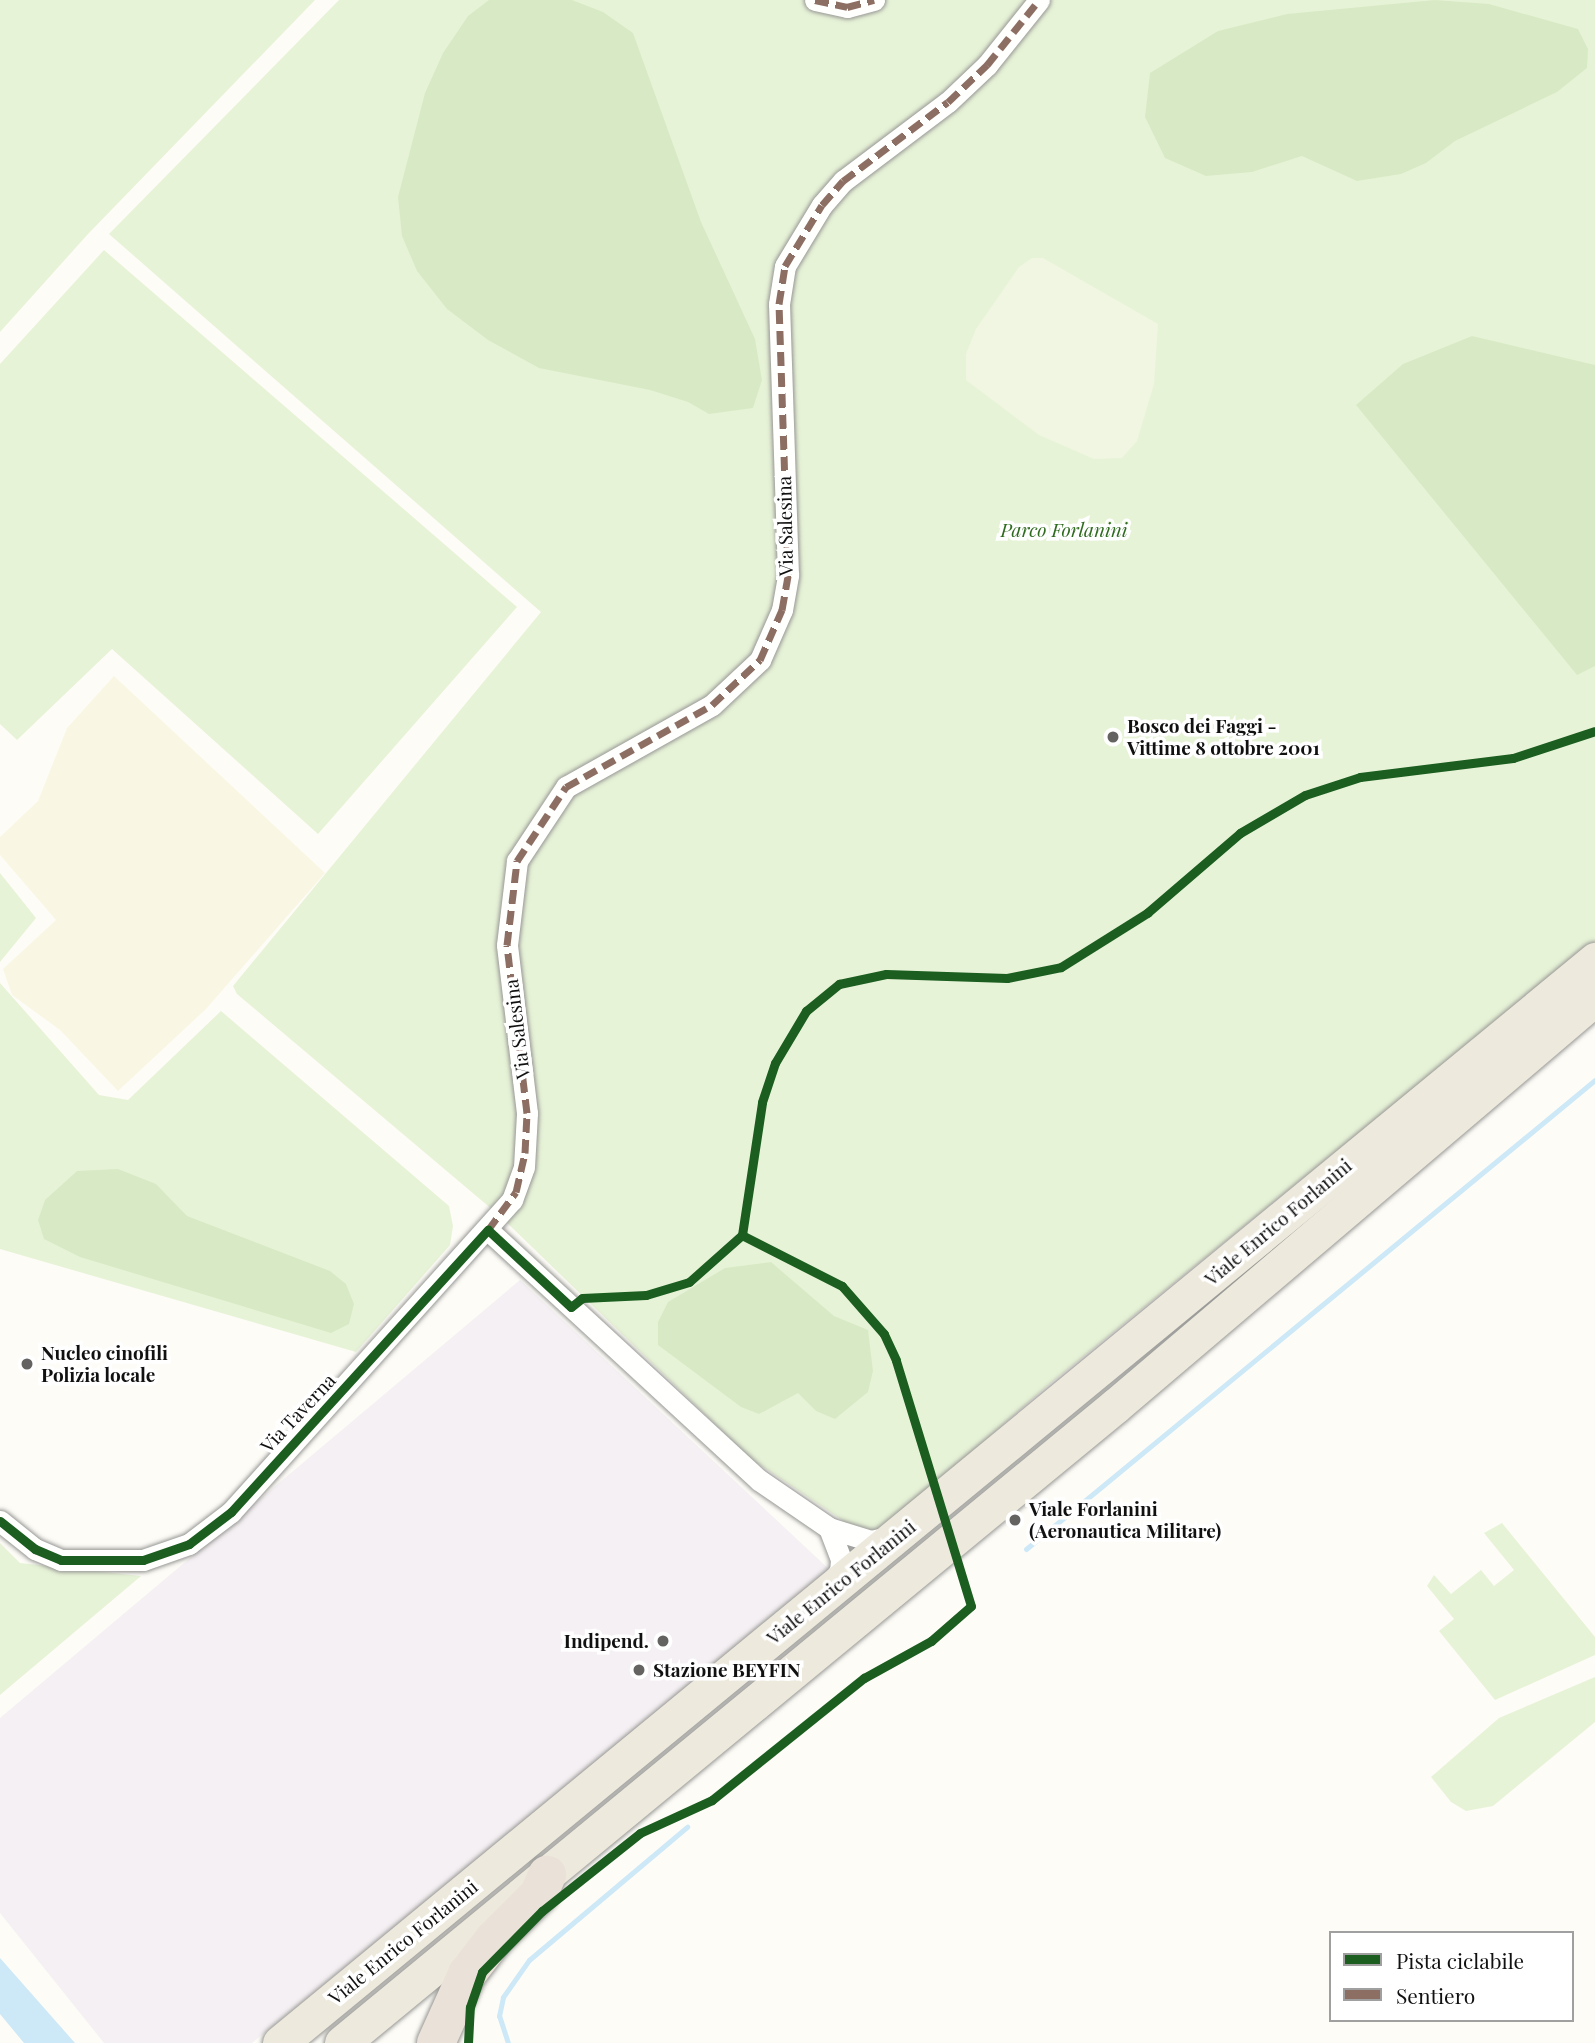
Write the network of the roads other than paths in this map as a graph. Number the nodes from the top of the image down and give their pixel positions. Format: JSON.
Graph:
{"nodes":[{"id":1,"x":815,"y":0,"type":"edge"},
{"id":2,"x":874,"y":0,"type":"edge"},
{"id":3,"x":1039,"y":0,"type":"edge"},
{"id":4,"x":1595,"y":960,"type":"edge"},
{"id":5,"x":1595,"y":999,"type":"edge"},
{"id":6,"x":488,"y":1230,"type":"junction"},
{"id":7,"x":0,"y":1521,"type":"edge"},
{"id":8,"x":829,"y":1528,"type":"junction"},
{"id":9,"x":900,"y":1533,"type":"junction"},
{"id":10,"x":800,"y":1615,"type":"junction"},
{"id":11,"x":547,"y":1875,"type":"junction"},
{"id":12,"x":280,"y":2043,"type":"edge"},
{"id":13,"x":342,"y":2043,"type":"edge"},
{"id":14,"x":436,"y":2043,"type":"edge"}],
"edges":[{"from":1,"to":2,"type":"street"},
{"from":3,"to":6,"type":"street","name":"Via Salesina"},
{"from":4,"to":9,"type":"main road","name":"Viale Enrico Forlanini"},
{"from":5,"to":11,"type":"main road","name":"Viale Enrico Forlanini"},
{"from":6,"to":7,"type":"street","name":"Via Taverna"},
{"from":6,"to":8,"type":"street"},
{"from":8,"to":9,"type":"street"},
{"from":8,"to":10,"type":"street"},
{"from":9,"to":10,"type":"main road","name":"Viale Enrico Forlanini"},
{"from":10,"to":12,"type":"main road","name":"Viale Enrico Forlanini"},
{"from":11,"to":13,"type":"main road","name":"Viale Enrico Forlanini"},
{"from":11,"to":14,"type":"highway"}]}
